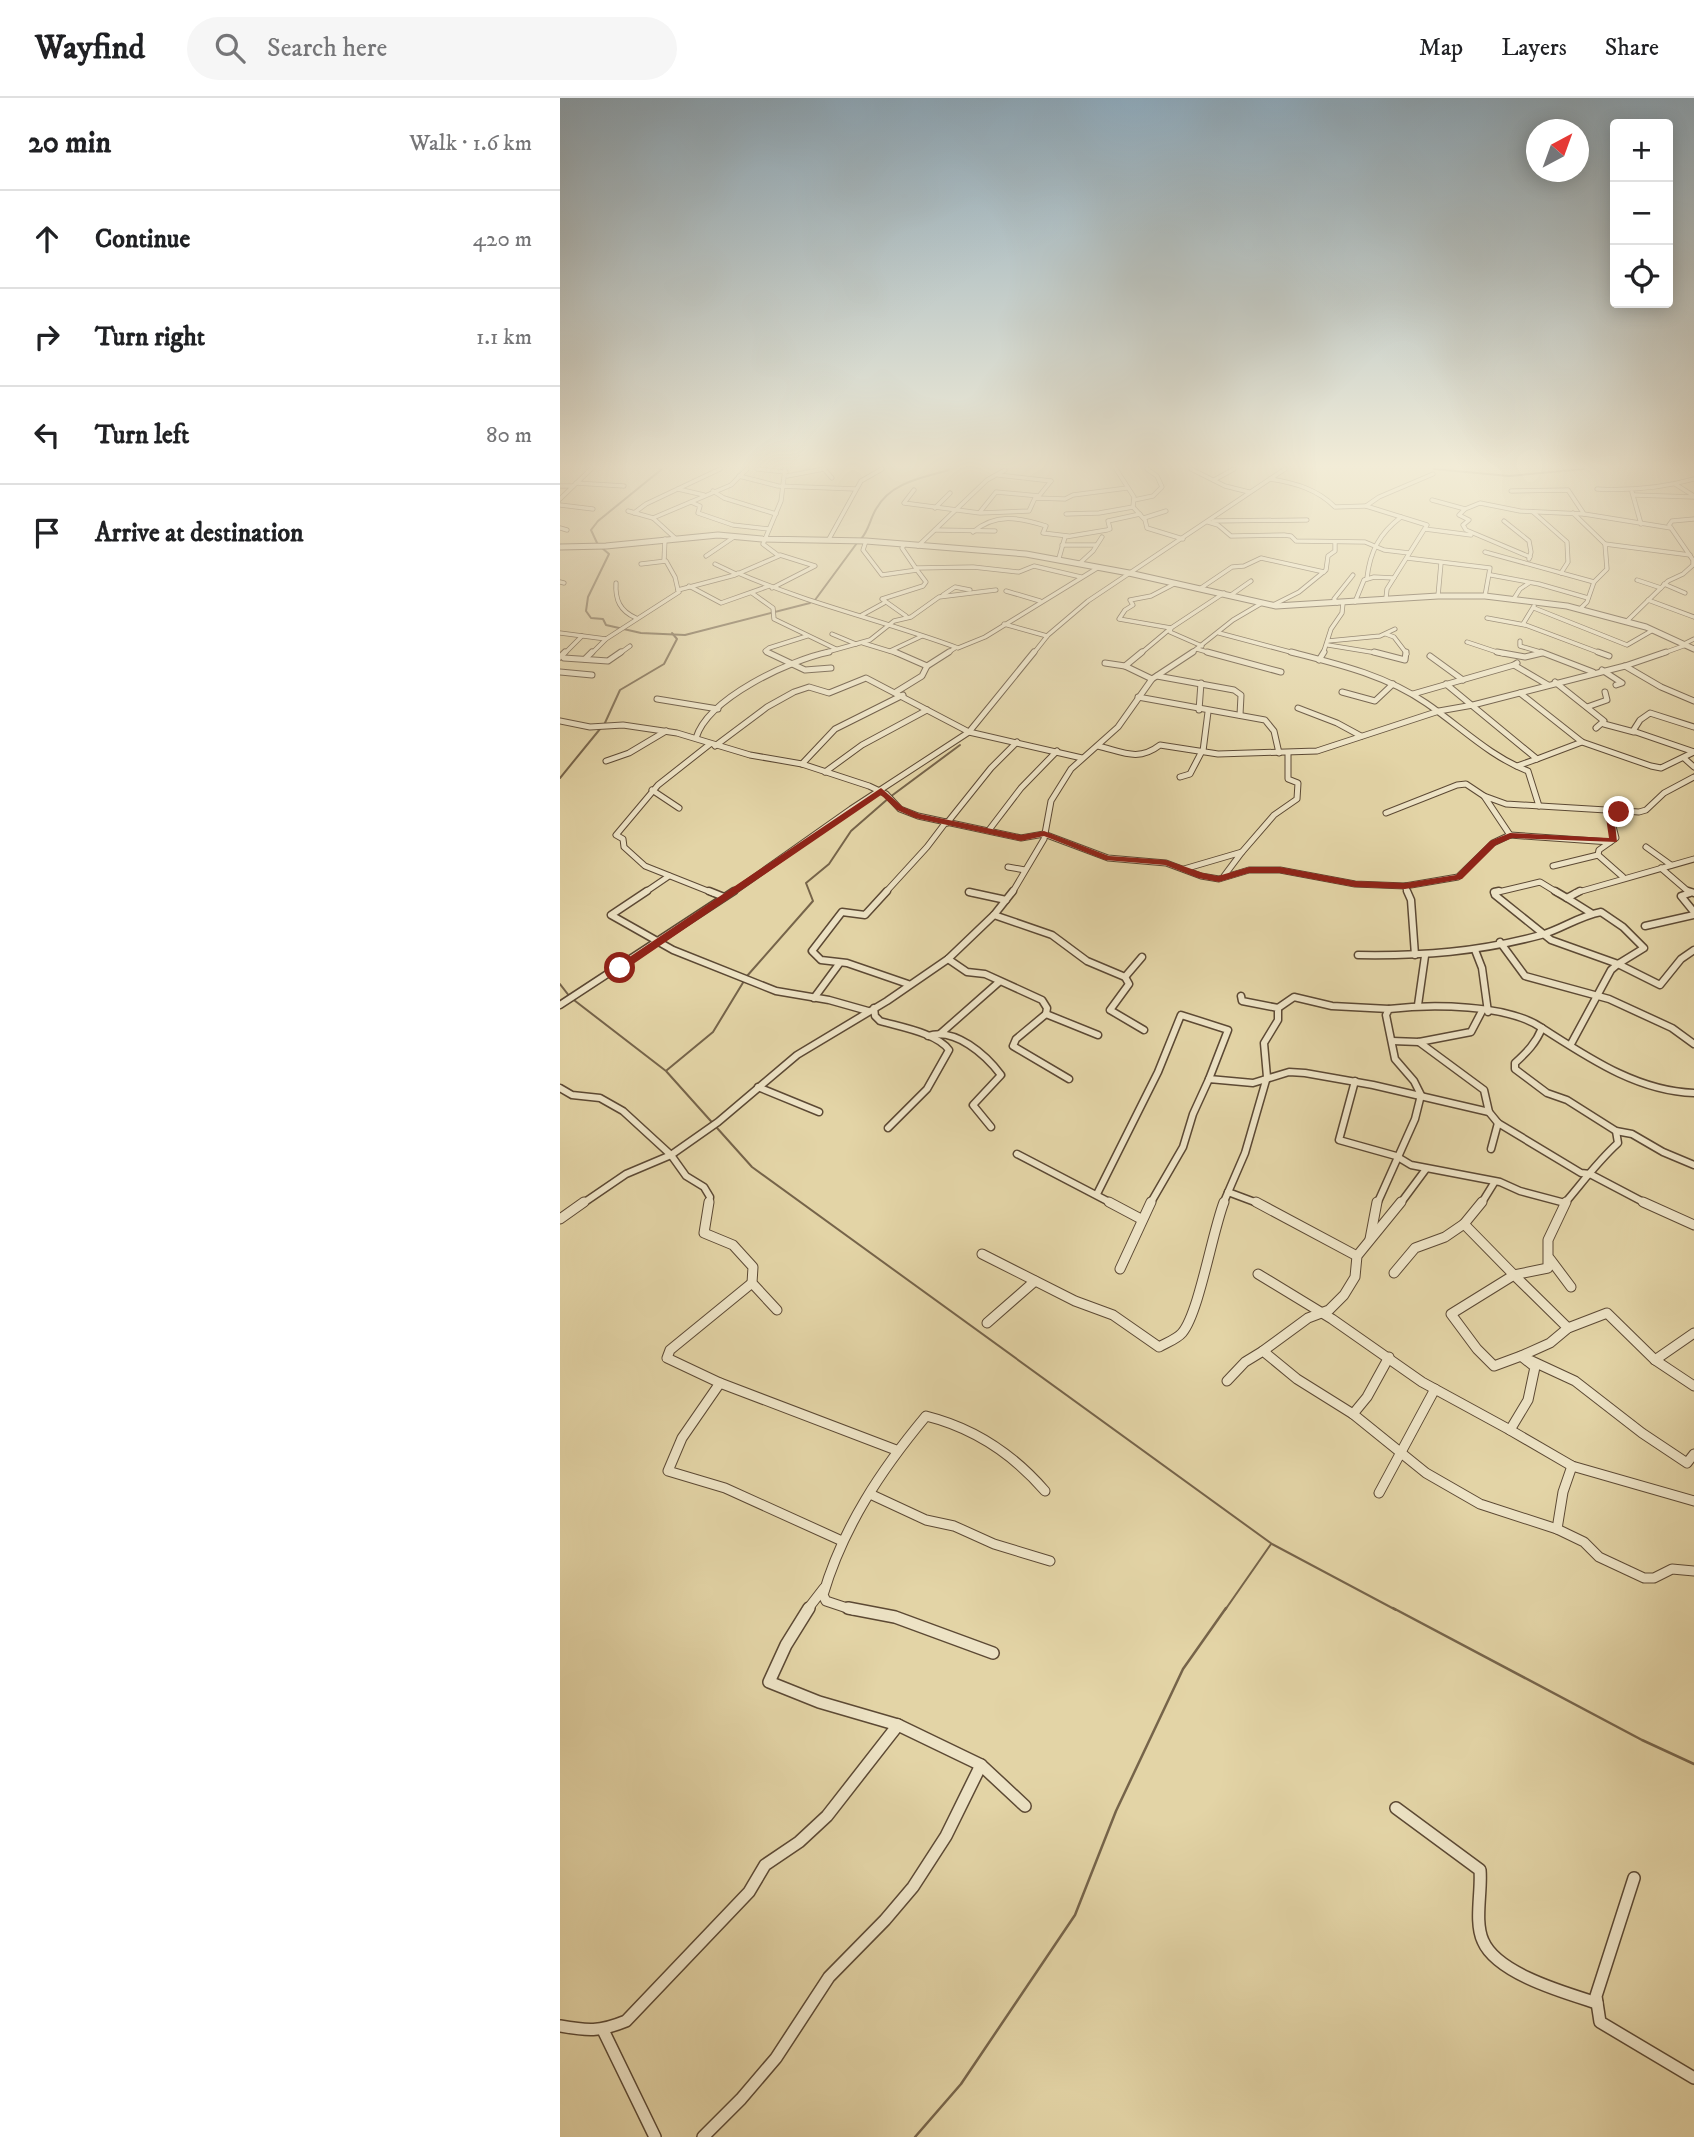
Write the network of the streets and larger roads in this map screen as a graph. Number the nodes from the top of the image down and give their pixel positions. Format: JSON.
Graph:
{"nodes":[{"id":1,"x":666,"y":564,"type":"edge"},
{"id":2,"x":715,"y":564,"type":"dead end"},
{"id":3,"x":759,"y":564,"type":"edge"},
{"id":4,"x":813,"y":564,"type":"edge"},
{"id":5,"x":873,"y":564,"type":"edge"},
{"id":6,"x":914,"y":564,"type":"edge"},
{"id":7,"x":1077,"y":564,"type":"edge"},
{"id":8,"x":1085,"y":564,"type":"edge"},
{"id":9,"x":1143,"y":564,"type":"edge"},
{"id":10,"x":1248,"y":564,"type":"edge"},
{"id":11,"x":1289,"y":564,"type":"edge"},
{"id":12,"x":1328,"y":564,"type":"edge"},
{"id":13,"x":1368,"y":564,"type":"edge"},
{"id":14,"x":1402,"y":564,"type":"edge"},
{"id":15,"x":1441,"y":564,"type":"edge"},
{"id":16,"x":1458,"y":564,"type":"edge"},
{"id":17,"x":1492,"y":564,"type":"edge"},
{"id":18,"x":1524,"y":564,"type":"edge"},
{"id":19,"x":1567,"y":564,"type":"edge"},
{"id":20,"x":1608,"y":564,"type":"edge"},
{"id":21,"x":1527,"y":565,"type":"joint"},
{"id":22,"x":1694,"y":565,"type":"edge"},
{"id":23,"x":1099,"y":567,"type":"junction"},
{"id":24,"x":1489,"y":568,"type":"junction"},
{"id":25,"x":917,"y":569,"type":"junction"},
{"id":26,"x":1686,"y":571,"type":"junction"},
{"id":27,"x":1061,"y":572,"type":"junction"},
{"id":28,"x":1324,"y":572,"type":"junction"},
{"id":29,"x":1129,"y":573,"type":"junction"},
{"id":30,"x":1561,"y":573,"type":"junction"},
{"id":31,"x":1694,"y":573,"type":"edge"},
{"id":32,"x":737,"y":574,"type":"junction"},
{"id":33,"x":1353,"y":575,"type":"dead end"},
{"id":34,"x":1491,"y":575,"type":"junction"},
{"id":35,"x":1081,"y":577,"type":"junction"},
{"id":36,"x":1367,"y":578,"type":"junction"},
{"id":37,"x":1394,"y":578,"type":"junction"},
{"id":38,"x":1637,"y":580,"type":"dead end"},
{"id":39,"x":1251,"y":581,"type":"dead end"},
{"id":40,"x":1594,"y":582,"type":"junction"},
{"id":41,"x":615,"y":583,"type":"dead end"},
{"id":42,"x":1177,"y":583,"type":"junction"},
{"id":43,"x":1530,"y":583,"type":"junction"},
{"id":44,"x":689,"y":586,"type":"junction"},
{"id":45,"x":1662,"y":586,"type":"junction"},
{"id":46,"x":771,"y":587,"type":"junction"},
{"id":47,"x":1201,"y":588,"type":"junction"},
{"id":48,"x":678,"y":590,"type":"junction"},
{"id":49,"x":996,"y":590,"type":"dead end"},
{"id":50,"x":1006,"y":591,"type":"dead end"},
{"id":51,"x":752,"y":593,"type":"junction"},
{"id":52,"x":1224,"y":593,"type":"junction"},
{"id":53,"x":1685,"y":593,"type":"dead end"},
{"id":54,"x":1231,"y":596,"type":"junction"},
{"id":55,"x":1438,"y":596,"type":"junction"},
{"id":56,"x":1485,"y":596,"type":"junction"},
{"id":57,"x":1386,"y":598,"type":"junction"},
{"id":58,"x":1588,"y":598,"type":"junction"},
{"id":59,"x":1513,"y":600,"type":"junction"},
{"id":60,"x":1648,"y":600,"type":"junction"},
{"id":61,"x":1040,"y":601,"type":"junction"},
{"id":62,"x":1354,"y":602,"type":"junction"},
{"id":63,"x":884,"y":603,"type":"junction"},
{"id":64,"x":1262,"y":603,"type":"junction"},
{"id":65,"x":1340,"y":603,"type":"junction"},
{"id":66,"x":1273,"y":605,"type":"junction"},
{"id":67,"x":1534,"y":605,"type":"junction"},
{"id":68,"x":1581,"y":608,"type":"junction"},
{"id":69,"x":862,"y":615,"type":"junction"},
{"id":70,"x":906,"y":615,"type":"junction"},
{"id":71,"x":1694,"y":617,"type":"edge"},
{"id":72,"x":636,"y":618,"type":"junction"},
{"id":73,"x":1488,"y":618,"type":"dead end"},
{"id":74,"x":1628,"y":621,"type":"junction"},
{"id":75,"x":891,"y":624,"type":"junction"},
{"id":76,"x":1004,"y":624,"type":"junction"},
{"id":77,"x":1525,"y":625,"type":"junction"},
{"id":78,"x":1171,"y":628,"type":"junction"},
{"id":79,"x":1395,"y":629,"type":"dead end"},
{"id":80,"x":1653,"y":630,"type":"junction"},
{"id":81,"x":560,"y":633,"type":"edge"},
{"id":82,"x":1219,"y":633,"type":"junction"},
{"id":83,"x":832,"y":634,"type":"dead end"},
{"id":84,"x":1386,"y":634,"type":"junction"},
{"id":85,"x":583,"y":636,"type":"junction"},
{"id":86,"x":807,"y":636,"type":"junction"},
{"id":87,"x":923,"y":636,"type":"junction"},
{"id":88,"x":1047,"y":636,"type":"junction"},
{"id":89,"x":606,"y":639,"type":"junction"},
{"id":90,"x":1560,"y":639,"type":"junction"},
{"id":91,"x":1694,"y":639,"type":"edge"},
{"id":92,"x":1520,"y":641,"type":"dead end"},
{"id":93,"x":1467,"y":642,"type":"dead end"},
{"id":94,"x":1328,"y":643,"type":"junction"},
{"id":95,"x":860,"y":644,"type":"junction"},
{"id":96,"x":1685,"y":644,"type":"junction"},
{"id":97,"x":630,"y":646,"type":"dead end"},
{"id":98,"x":956,"y":648,"type":"junction"},
{"id":99,"x":1200,"y":648,"type":"junction"},
{"id":100,"x":1694,"y":649,"type":"edge"},
{"id":101,"x":838,"y":650,"type":"junction"},
{"id":102,"x":890,"y":651,"type":"junction"},
{"id":103,"x":1553,"y":651,"type":"junction"},
{"id":104,"x":1544,"y":654,"type":"junction"},
{"id":105,"x":1430,"y":656,"type":"dead end"},
{"id":106,"x":1609,"y":656,"type":"dead end"},
{"id":107,"x":561,"y":659,"type":"edge"},
{"id":108,"x":585,"y":659,"type":"junction"},
{"id":109,"x":1520,"y":659,"type":"junction"},
{"id":110,"x":1319,"y":660,"type":"junction"},
{"id":111,"x":1105,"y":663,"type":"dead end"},
{"id":112,"x":790,"y":665,"type":"junction"},
{"id":113,"x":1514,"y":665,"type":"junction"},
{"id":114,"x":927,"y":666,"type":"junction"},
{"id":115,"x":1125,"y":666,"type":"junction"},
{"id":116,"x":1625,"y":666,"type":"junction"},
{"id":117,"x":831,"y":668,"type":"dead end"},
{"id":118,"x":1602,"y":670,"type":"junction"},
{"id":119,"x":560,"y":672,"type":"edge"},
{"id":120,"x":1281,"y":672,"type":"dead end"},
{"id":121,"x":1593,"y":673,"type":"junction"},
{"id":122,"x":592,"y":675,"type":"dead end"},
{"id":123,"x":1155,"y":678,"type":"junction"},
{"id":124,"x":1463,"y":680,"type":"junction"},
{"id":125,"x":1555,"y":682,"type":"junction"},
{"id":126,"x":1201,"y":683,"type":"junction"},
{"id":127,"x":1393,"y":684,"type":"junction"},
{"id":128,"x":1446,"y":684,"type":"junction"},
{"id":129,"x":1549,"y":685,"type":"junction"},
{"id":130,"x":1616,"y":685,"type":"dead end"},
{"id":131,"x":895,"y":692,"type":"junction"},
{"id":132,"x":1342,"y":692,"type":"dead end"},
{"id":133,"x":1605,"y":692,"type":"dead end"},
{"id":134,"x":1520,"y":693,"type":"junction"},
{"id":135,"x":1412,"y":694,"type":"junction"},
{"id":136,"x":903,"y":695,"type":"junction"},
{"id":137,"x":1138,"y":697,"type":"junction"},
{"id":138,"x":657,"y":699,"type":"dead end"},
{"id":139,"x":1694,"y":701,"type":"edge"},
{"id":140,"x":1474,"y":705,"type":"junction"},
{"id":141,"x":1587,"y":707,"type":"junction"},
{"id":142,"x":1298,"y":708,"type":"dead end"},
{"id":143,"x":718,"y":709,"type":"junction"},
{"id":144,"x":927,"y":710,"type":"junction"},
{"id":145,"x":1199,"y":710,"type":"junction"},
{"id":146,"x":1208,"y":712,"type":"junction"},
{"id":147,"x":1441,"y":712,"type":"junction"},
{"id":148,"x":1240,"y":715,"type":"junction"},
{"id":149,"x":560,"y":721,"type":"edge"},
{"id":150,"x":1604,"y":724,"type":"junction"},
{"id":151,"x":1694,"y":727,"type":"edge"},
{"id":152,"x":1596,"y":728,"type":"dead end"},
{"id":153,"x":667,"y":731,"type":"junction"},
{"id":154,"x":969,"y":732,"type":"junction"},
{"id":155,"x":1634,"y":732,"type":"junction"},
{"id":156,"x":1361,"y":736,"type":"junction"},
{"id":157,"x":696,"y":738,"type":"junction"},
{"id":158,"x":1017,"y":742,"type":"junction"},
{"id":159,"x":1582,"y":742,"type":"junction"},
{"id":160,"x":712,"y":745,"type":"junction"},
{"id":161,"x":1098,"y":746,"type":"junction"},
{"id":162,"x":1057,"y":751,"type":"junction"},
{"id":163,"x":1203,"y":751,"type":"junction"},
{"id":164,"x":1288,"y":752,"type":"junction"},
{"id":165,"x":1694,"y":752,"type":"edge"},
{"id":166,"x":1279,"y":753,"type":"junction"},
{"id":167,"x":1082,"y":758,"type":"junction"},
{"id":168,"x":1684,"y":758,"type":"junction"},
{"id":169,"x":1537,"y":759,"type":"junction"},
{"id":170,"x":606,"y":761,"type":"dead end"},
{"id":171,"x":802,"y":764,"type":"junction"},
{"id":172,"x":1517,"y":766,"type":"junction"},
{"id":173,"x":1694,"y":767,"type":"edge"},
{"id":174,"x":825,"y":772,"type":"junction"},
{"id":175,"x":1181,"y":777,"type":"dead end"},
{"id":176,"x":1694,"y":777,"type":"edge"},
{"id":177,"x":1686,"y":782,"type":"junction"},
{"id":178,"x":1694,"y":785,"type":"edge"},
{"id":179,"x":652,"y":790,"type":"junction"},
{"id":180,"x":881,"y":791,"type":"junction"},
{"id":181,"x":1484,"y":796,"type":"junction"},
{"id":182,"x":1539,"y":806,"type":"junction"},
{"id":183,"x":679,"y":808,"type":"dead end"},
{"id":184,"x":1609,"y":811,"type":"junction"},
{"id":185,"x":1386,"y":813,"type":"dead end"},
{"id":186,"x":947,"y":823,"type":"junction"},
{"id":187,"x":989,"y":830,"type":"junction"},
{"id":188,"x":1044,"y":834,"type":"junction"},
{"id":189,"x":1510,"y":835,"type":"junction"},
{"id":190,"x":1610,"y":842,"type":"junction"},
{"id":191,"x":1646,"y":847,"type":"dead end"},
{"id":192,"x":1242,"y":852,"type":"junction"},
{"id":193,"x":1598,"y":855,"type":"junction"},
{"id":194,"x":1694,"y":859,"type":"edge"},
{"id":195,"x":1671,"y":865,"type":"junction"},
{"id":196,"x":1553,"y":866,"type":"dead end"},
{"id":197,"x":1008,"y":867,"type":"dead end"},
{"id":198,"x":1661,"y":868,"type":"junction"},
{"id":199,"x":1184,"y":869,"type":"junction"},
{"id":200,"x":1025,"y":870,"type":"junction"},
{"id":201,"x":669,"y":876,"type":"junction"},
{"id":202,"x":1224,"y":876,"type":"junction"},
{"id":203,"x":1623,"y":877,"type":"junction"},
{"id":204,"x":1405,"y":886,"type":"junction"},
{"id":205,"x":969,"y":892,"type":"dead end"},
{"id":206,"x":1692,"y":893,"type":"edge"},
{"id":207,"x":724,"y":897,"type":"junction"},
{"id":208,"x":1567,"y":898,"type":"junction"},
{"id":209,"x":1006,"y":900,"type":"junction"},
{"id":210,"x":1591,"y":913,"type":"junction"},
{"id":211,"x":1694,"y":913,"type":"edge"},
{"id":212,"x":994,"y":915,"type":"junction"},
{"id":213,"x":1645,"y":926,"type":"dead end"},
{"id":214,"x":1544,"y":934,"type":"junction"},
{"id":215,"x":659,"y":942,"type":"junction"},
{"id":216,"x":1500,"y":942,"type":"junction"},
{"id":217,"x":1475,"y":950,"type":"junction"},
{"id":218,"x":1694,"y":950,"type":"edge"},
{"id":219,"x":1358,"y":955,"type":"dead end"},
{"id":220,"x":1416,"y":955,"type":"junction"},
{"id":221,"x":1425,"y":956,"type":"junction"},
{"id":222,"x":1142,"y":957,"type":"dead end"},
{"id":223,"x":947,"y":959,"type":"junction"},
{"id":224,"x":839,"y":964,"type":"junction"},
{"id":225,"x":1618,"y":964,"type":"junction"},
{"id":226,"x":1125,"y":977,"type":"junction"},
{"id":227,"x":999,"y":982,"type":"junction"},
{"id":228,"x":908,"y":984,"type":"junction"},
{"id":229,"x":1597,"y":995,"type":"junction"},
{"id":230,"x":1241,"y":996,"type":"dead end"},
{"id":231,"x":814,"y":998,"type":"junction"},
{"id":232,"x":560,"y":1005,"type":"edge"},
{"id":233,"x":1418,"y":1005,"type":"junction"},
{"id":234,"x":1278,"y":1008,"type":"junction"},
{"id":235,"x":1389,"y":1009,"type":"junction"},
{"id":236,"x":871,"y":1010,"type":"junction"},
{"id":237,"x":1485,"y":1011,"type":"junction"},
{"id":238,"x":1046,"y":1014,"type":"junction"},
{"id":239,"x":1542,"y":1028,"type":"junction"},
{"id":240,"x":1144,"y":1030,"type":"dead end"},
{"id":241,"x":941,"y":1032,"type":"junction"},
{"id":242,"x":1098,"y":1035,"type":"dead end"},
{"id":243,"x":927,"y":1036,"type":"junction"},
{"id":244,"x":936,"y":1040,"type":"junction"},
{"id":245,"x":1392,"y":1041,"type":"junction"},
{"id":246,"x":1419,"y":1042,"type":"junction"},
{"id":247,"x":1571,"y":1044,"type":"junction"},
{"id":248,"x":1694,"y":1044,"type":"edge"},
{"id":249,"x":1267,"y":1077,"type":"junction"},
{"id":250,"x":1069,"y":1079,"type":"dead end"},
{"id":251,"x":1209,"y":1079,"type":"junction"},
{"id":252,"x":1355,"y":1081,"type":"junction"},
{"id":253,"x":758,"y":1087,"type":"junction"},
{"id":254,"x":560,"y":1088,"type":"edge"},
{"id":255,"x":1694,"y":1093,"type":"edge"},
{"id":256,"x":1421,"y":1095,"type":"junction"},
{"id":257,"x":819,"y":1112,"type":"dead end"},
{"id":258,"x":1489,"y":1112,"type":"junction"},
{"id":259,"x":1498,"y":1123,"type":"junction"},
{"id":260,"x":991,"y":1127,"type":"dead end"},
{"id":261,"x":888,"y":1128,"type":"dead end"},
{"id":262,"x":1616,"y":1131,"type":"junction"},
{"id":263,"x":1491,"y":1149,"type":"dead end"},
{"id":264,"x":1017,"y":1154,"type":"dead end"},
{"id":265,"x":671,"y":1155,"type":"junction"},
{"id":266,"x":1396,"y":1156,"type":"junction"},
{"id":267,"x":1694,"y":1165,"type":"edge"},
{"id":268,"x":1426,"y":1169,"type":"junction"},
{"id":269,"x":1590,"y":1174,"type":"junction"},
{"id":270,"x":1494,"y":1183,"type":"junction"},
{"id":271,"x":1228,"y":1192,"type":"junction"},
{"id":272,"x":1097,"y":1194,"type":"junction"},
{"id":273,"x":1565,"y":1203,"type":"junction"},
{"id":274,"x":560,"y":1219,"type":"edge"},
{"id":275,"x":1141,"y":1219,"type":"junction"},
{"id":276,"x":1464,"y":1223,"type":"junction"},
{"id":277,"x":1694,"y":1225,"type":"edge"},
{"id":278,"x":1370,"y":1238,"type":"junction"},
{"id":279,"x":982,"y":1254,"type":"dead end"},
{"id":280,"x":1357,"y":1256,"type":"junction"},
{"id":281,"x":1550,"y":1259,"type":"junction"},
{"id":282,"x":1120,"y":1269,"type":"dead end"},
{"id":283,"x":1394,"y":1273,"type":"dead end"},
{"id":284,"x":1258,"y":1274,"type":"dead end"},
{"id":285,"x":1514,"y":1275,"type":"junction"},
{"id":286,"x":1035,"y":1281,"type":"junction"},
{"id":287,"x":752,"y":1283,"type":"junction"},
{"id":288,"x":1571,"y":1287,"type":"dead end"},
{"id":289,"x":777,"y":1310,"type":"dead end"},
{"id":290,"x":1322,"y":1312,"type":"junction"},
{"id":291,"x":987,"y":1323,"type":"dead end"},
{"id":292,"x":1568,"y":1328,"type":"junction"},
{"id":293,"x":1694,"y":1333,"type":"edge"},
{"id":294,"x":1263,"y":1351,"type":"junction"},
{"id":295,"x":1521,"y":1356,"type":"junction"},
{"id":296,"x":1389,"y":1357,"type":"junction"},
{"id":297,"x":1655,"y":1360,"type":"junction"},
{"id":298,"x":1227,"y":1381,"type":"dead end"},
{"id":299,"x":720,"y":1383,"type":"junction"},
{"id":300,"x":1694,"y":1386,"type":"edge"},
{"id":301,"x":1435,"y":1389,"type":"junction"},
{"id":302,"x":1353,"y":1414,"type":"junction"},
{"id":303,"x":1510,"y":1430,"type":"junction"},
{"id":304,"x":896,"y":1450,"type":"junction"},
{"id":305,"x":1402,"y":1452,"type":"junction"},
{"id":306,"x":1694,"y":1454,"type":"edge"},
{"id":307,"x":1572,"y":1466,"type":"junction"},
{"id":308,"x":1045,"y":1491,"type":"dead end"},
{"id":309,"x":1379,"y":1493,"type":"dead end"},
{"id":310,"x":870,"y":1494,"type":"junction"},
{"id":311,"x":1694,"y":1500,"type":"edge"},
{"id":312,"x":1558,"y":1529,"type":"junction"},
{"id":313,"x":842,"y":1541,"type":"junction"},
{"id":314,"x":1050,"y":1561,"type":"dead end"},
{"id":315,"x":1694,"y":1571,"type":"edge"},
{"id":316,"x":825,"y":1588,"type":"junction"},
{"id":317,"x":993,"y":1653,"type":"dead end"},
{"id":318,"x":898,"y":1725,"type":"junction"},
{"id":319,"x":981,"y":1765,"type":"junction"},
{"id":320,"x":1025,"y":1806,"type":"dead end"},
{"id":321,"x":1396,"y":1808,"type":"dead end"},
{"id":322,"x":1634,"y":1878,"type":"dead end"},
{"id":323,"x":1597,"y":2003,"type":"junction"},
{"id":324,"x":560,"y":2026,"type":"edge"},
{"id":325,"x":603,"y":2030,"type":"junction"},
{"id":326,"x":1694,"y":2078,"type":"edge"},
{"id":327,"x":655,"y":2137,"type":"edge"},
{"id":328,"x":703,"y":2137,"type":"edge"}],
"edges":[{"from":1,"to":48,"type":"street"},
{"from":2,"to":32,"type":"street"},
{"from":3,"to":32,"type":"street"},
{"from":4,"to":46,"type":"street"},
{"from":5,"to":25,"type":"street"},
{"from":6,"to":25,"type":"street"},
{"from":7,"to":27,"type":"street"},
{"from":8,"to":23,"type":"street"},
{"from":9,"to":29,"type":"street"},
{"from":10,"to":47,"type":"street"},
{"from":11,"to":28,"type":"street"},
{"from":12,"to":28,"type":"street"},
{"from":13,"to":36,"type":"street"},
{"from":14,"to":37,"type":"street"},
{"from":15,"to":55,"type":"street"},
{"from":16,"to":24,"type":"street"},
{"from":17,"to":24,"type":"street"},
{"from":18,"to":21,"type":"street"},
{"from":19,"to":30,"type":"street"},
{"from":20,"to":40,"type":"street"},
{"from":21,"to":30,"type":"street"},
{"from":22,"to":26,"type":"street"},
{"from":23,"to":29,"type":"street"},
{"from":23,"to":35,"type":"street"},
{"from":24,"to":34,"type":"street"},
{"from":25,"to":27,"type":"street"},
{"from":25,"to":63,"type":"street"},
{"from":26,"to":31,"type":"street"},
{"from":26,"to":45,"type":"street"},
{"from":27,"to":35,"type":"street"},
{"from":28,"to":66,"type":"street"},
{"from":29,"to":42,"type":"street"},
{"from":29,"to":88,"type":"street"},
{"from":30,"to":40,"type":"street"},
{"from":32,"to":44,"type":"street"},
{"from":32,"to":46,"type":"street"},
{"from":33,"to":65,"type":"street"},
{"from":34,"to":43,"type":"street"},
{"from":34,"to":56,"type":"street"},
{"from":35,"to":61,"type":"street"},
{"from":36,"to":37,"type":"street"},
{"from":36,"to":62,"type":"street"},
{"from":37,"to":57,"type":"street"},
{"from":38,"to":45,"type":"street"},
{"from":39,"to":54,"type":"street"},
{"from":40,"to":58,"type":"street"},
{"from":41,"to":72,"type":"street"},
{"from":42,"to":47,"type":"street"},
{"from":42,"to":78,"type":"street"},
{"from":43,"to":58,"type":"street"},
{"from":43,"to":59,"type":"street"},
{"from":44,"to":48,"type":"street"},
{"from":44,"to":51,"type":"street"},
{"from":45,"to":53,"type":"street"},
{"from":45,"to":60,"type":"street"},
{"from":46,"to":51,"type":"street"},
{"from":46,"to":69,"type":"street"},
{"from":47,"to":52,"type":"street"},
{"from":48,"to":72,"type":"street"},
{"from":49,"to":70,"type":"street"},
{"from":50,"to":61,"type":"street"},
{"from":51,"to":86,"type":"street"},
{"from":52,"to":54,"type":"street"},
{"from":52,"to":78,"type":"street"},
{"from":54,"to":64,"type":"street"},
{"from":55,"to":56,"type":"street"},
{"from":55,"to":57,"type":"street"},
{"from":56,"to":59,"type":"street"},
{"from":57,"to":62,"type":"street"},
{"from":58,"to":68,"type":"street"},
{"from":59,"to":67,"type":"street"},
{"from":60,"to":71,"type":"street"},
{"from":60,"to":74,"type":"street"},
{"from":61,"to":76,"type":"street"},
{"from":62,"to":65,"type":"street"},
{"from":63,"to":69,"type":"street"},
{"from":63,"to":70,"type":"street"},
{"from":64,"to":66,"type":"street"},
{"from":64,"to":82,"type":"street"},
{"from":65,"to":66,"type":"street"},
{"from":65,"to":94,"type":"street"},
{"from":67,"to":68,"type":"street"},
{"from":67,"to":77,"type":"street"},
{"from":67,"to":80,"type":"street"},
{"from":68,"to":74,"type":"street"},
{"from":69,"to":75,"type":"street"},
{"from":70,"to":75,"type":"street"},
{"from":72,"to":89,"type":"street"},
{"from":73,"to":77,"type":"street"},
{"from":74,"to":80,"type":"street"},
{"from":75,"to":87,"type":"street"},
{"from":75,"to":95,"type":"street"},
{"from":76,"to":88,"type":"street"},
{"from":76,"to":98,"type":"street"},
{"from":77,"to":90,"type":"street"},
{"from":78,"to":99,"type":"street"},
{"from":78,"to":115,"type":"street"},
{"from":79,"to":84,"type":"street"},
{"from":80,"to":96,"type":"street"},
{"from":81,"to":85,"type":"street"},
{"from":82,"to":99,"type":"street"},
{"from":82,"to":110,"type":"street"},
{"from":83,"to":95,"type":"street"},
{"from":84,"to":94,"type":"street"},
{"from":84,"to":94,"type":"street"},
{"from":85,"to":89,"type":"street"},
{"from":85,"to":107,"type":"street"},
{"from":86,"to":101,"type":"street"},
{"from":86,"to":112,"type":"street"},
{"from":87,"to":98,"type":"street"},
{"from":87,"to":102,"type":"street"},
{"from":88,"to":154,"type":"street"},
{"from":89,"to":108,"type":"street"},
{"from":90,"to":103,"type":"street"},
{"from":90,"to":106,"type":"street"},
{"from":91,"to":96,"type":"street"},
{"from":92,"to":104,"type":"street"},
{"from":93,"to":109,"type":"street"},
{"from":94,"to":110,"type":"street"},
{"from":95,"to":101,"type":"street"},
{"from":95,"to":102,"type":"street"},
{"from":96,"to":100,"type":"street"},
{"from":96,"to":116,"type":"street"},
{"from":97,"to":108,"type":"street"},
{"from":98,"to":114,"type":"street"},
{"from":99,"to":120,"type":"street"},
{"from":99,"to":123,"type":"street"},
{"from":101,"to":112,"type":"street"},
{"from":102,"to":114,"type":"street"},
{"from":103,"to":104,"type":"street"},
{"from":103,"to":121,"type":"street"},
{"from":104,"to":109,"type":"street"},
{"from":105,"to":124,"type":"street"},
{"from":107,"to":108,"type":"street"},
{"from":109,"to":113,"type":"street"},
{"from":110,"to":127,"type":"street"},
{"from":111,"to":115,"type":"street"},
{"from":112,"to":117,"type":"street"},
{"from":112,"to":143,"type":"street"},
{"from":113,"to":124,"type":"street"},
{"from":113,"to":129,"type":"street"},
{"from":114,"to":131,"type":"street"},
{"from":115,"to":123,"type":"street"},
{"from":116,"to":118,"type":"street"},
{"from":116,"to":139,"type":"street"},
{"from":118,"to":121,"type":"street"},
{"from":118,"to":130,"type":"street"},
{"from":119,"to":122,"type":"street"},
{"from":121,"to":125,"type":"street"},
{"from":123,"to":126,"type":"street"},
{"from":123,"to":137,"type":"street"},
{"from":124,"to":128,"type":"street"},
{"from":125,"to":129,"type":"street"},
{"from":125,"to":141,"type":"street"},
{"from":126,"to":145,"type":"street"},
{"from":126,"to":148,"type":"street"},
{"from":127,"to":132,"type":"street"},
{"from":127,"to":135,"type":"street"},
{"from":128,"to":135,"type":"street"},
{"from":128,"to":140,"type":"street"},
{"from":129,"to":134,"type":"street"},
{"from":131,"to":136,"type":"street"},
{"from":131,"to":160,"type":"street"},
{"from":133,"to":141,"type":"street"},
{"from":134,"to":140,"type":"street"},
{"from":134,"to":159,"type":"street"},
{"from":135,"to":147,"type":"street"},
{"from":136,"to":144,"type":"street"},
{"from":136,"to":171,"type":"street"},
{"from":137,"to":145,"type":"street"},
{"from":137,"to":161,"type":"street"},
{"from":138,"to":143,"type":"street"},
{"from":140,"to":147,"type":"street"},
{"from":140,"to":169,"type":"street"},
{"from":141,"to":150,"type":"street"},
{"from":142,"to":156,"type":"street"},
{"from":143,"to":157,"type":"street"},
{"from":144,"to":154,"type":"street"},
{"from":144,"to":174,"type":"street"},
{"from":145,"to":146,"type":"street"},
{"from":146,"to":148,"type":"street"},
{"from":146,"to":163,"type":"street"},
{"from":147,"to":156,"type":"street"},
{"from":147,"to":172,"type":"street"},
{"from":148,"to":166,"type":"street"},
{"from":149,"to":153,"type":"street"},
{"from":150,"to":152,"type":"street"},
{"from":150,"to":155,"type":"street"},
{"from":151,"to":155,"type":"street"},
{"from":153,"to":157,"type":"street"},
{"from":153,"to":170,"type":"street"},
{"from":154,"to":158,"type":"street"},
{"from":154,"to":180,"type":"street"},
{"from":155,"to":165,"type":"street"},
{"from":156,"to":164,"type":"street"},
{"from":157,"to":160,"type":"street"},
{"from":158,"to":162,"type":"street"},
{"from":158,"to":186,"type":"street"},
{"from":159,"to":168,"type":"street"},
{"from":159,"to":169,"type":"street"},
{"from":160,"to":171,"type":"street"},
{"from":160,"to":179,"type":"street"},
{"from":161,"to":163,"type":"street"},
{"from":161,"to":167,"type":"street"},
{"from":162,"to":167,"type":"street"},
{"from":162,"to":187,"type":"street"},
{"from":163,"to":166,"type":"street"},
{"from":163,"to":175,"type":"street"},
{"from":164,"to":166,"type":"street"},
{"from":164,"to":192,"type":"street"},
{"from":165,"to":168,"type":"street"},
{"from":167,"to":188,"type":"street"},
{"from":168,"to":173,"type":"street"},
{"from":169,"to":172,"type":"street"},
{"from":171,"to":174,"type":"street"},
{"from":172,"to":182,"type":"street"},
{"from":174,"to":180,"type":"street"},
{"from":176,"to":177,"type":"street"},
{"from":177,"to":178,"type":"street"},
{"from":177,"to":184,"type":"street"},
{"from":179,"to":183,"type":"street"},
{"from":179,"to":201,"type":"street"},
{"from":180,"to":186,"type":"street"},
{"from":180,"to":207,"type":"street"},
{"from":181,"to":182,"type":"street"},
{"from":181,"to":185,"type":"street"},
{"from":181,"to":189,"type":"street"},
{"from":182,"to":184,"type":"street"},
{"from":184,"to":190,"type":"street"},
{"from":186,"to":187,"type":"street"},
{"from":186,"to":224,"type":"street"},
{"from":187,"to":188,"type":"street"},
{"from":188,"to":199,"type":"street"},
{"from":188,"to":200,"type":"street"},
{"from":189,"to":190,"type":"street"},
{"from":189,"to":204,"type":"street"},
{"from":190,"to":193,"type":"street"},
{"from":191,"to":195,"type":"street"},
{"from":192,"to":199,"type":"street"},
{"from":192,"to":202,"type":"street"},
{"from":193,"to":196,"type":"street"},
{"from":193,"to":203,"type":"street"},
{"from":194,"to":195,"type":"street"},
{"from":195,"to":198,"type":"street"},
{"from":197,"to":200,"type":"street"},
{"from":198,"to":203,"type":"street"},
{"from":198,"to":206,"type":"street"},
{"from":199,"to":202,"type":"street"},
{"from":200,"to":209,"type":"street"},
{"from":201,"to":207,"type":"street"},
{"from":201,"to":215,"type":"street"},
{"from":202,"to":204,"type":"street"},
{"from":203,"to":208,"type":"street"},
{"from":204,"to":220,"type":"street"},
{"from":205,"to":209,"type":"street"},
{"from":206,"to":211,"type":"street"},
{"from":207,"to":215,"type":"street"},
{"from":208,"to":210,"type":"street"},
{"from":208,"to":214,"type":"street"},
{"from":209,"to":212,"type":"street"},
{"from":210,"to":214,"type":"street"},
{"from":210,"to":225,"type":"street"},
{"from":211,"to":213,"type":"street"},
{"from":212,"to":223,"type":"street"},
{"from":212,"to":226,"type":"street"},
{"from":214,"to":216,"type":"street"},
{"from":214,"to":225,"type":"street"},
{"from":215,"to":231,"type":"street"},
{"from":215,"to":232,"type":"street"},
{"from":216,"to":217,"type":"street"},
{"from":216,"to":229,"type":"street"},
{"from":217,"to":221,"type":"street"},
{"from":217,"to":237,"type":"street"},
{"from":218,"to":225,"type":"street"},
{"from":219,"to":220,"type":"street"},
{"from":220,"to":221,"type":"street"},
{"from":221,"to":233,"type":"street"},
{"from":222,"to":226,"type":"street"},
{"from":223,"to":227,"type":"street"},
{"from":223,"to":228,"type":"street"},
{"from":224,"to":228,"type":"street"},
{"from":224,"to":231,"type":"street"},
{"from":225,"to":229,"type":"street"},
{"from":226,"to":240,"type":"street"},
{"from":227,"to":238,"type":"street"},
{"from":227,"to":241,"type":"street"},
{"from":228,"to":236,"type":"street"},
{"from":229,"to":247,"type":"street"},
{"from":229,"to":248,"type":"street"},
{"from":230,"to":234,"type":"street"},
{"from":231,"to":236,"type":"street"},
{"from":233,"to":235,"type":"street"},
{"from":233,"to":237,"type":"street"},
{"from":234,"to":235,"type":"street"},
{"from":234,"to":249,"type":"street"},
{"from":235,"to":245,"type":"street"},
{"from":236,"to":243,"type":"street"},
{"from":236,"to":253,"type":"street"},
{"from":237,"to":239,"type":"street"},
{"from":237,"to":246,"type":"street"},
{"from":238,"to":242,"type":"street"},
{"from":238,"to":250,"type":"street"},
{"from":239,"to":247,"type":"street"},
{"from":239,"to":262,"type":"street"},
{"from":241,"to":243,"type":"street"},
{"from":241,"to":244,"type":"street"},
{"from":241,"to":260,"type":"street"},
{"from":243,"to":244,"type":"street"},
{"from":244,"to":261,"type":"street"},
{"from":245,"to":246,"type":"street"},
{"from":245,"to":256,"type":"street"},
{"from":246,"to":258,"type":"street"},
{"from":247,"to":255,"type":"street"},
{"from":249,"to":251,"type":"street"},
{"from":249,"to":252,"type":"street"},
{"from":249,"to":271,"type":"street"},
{"from":251,"to":272,"type":"street"},
{"from":251,"to":275,"type":"street"},
{"from":252,"to":256,"type":"street"},
{"from":252,"to":266,"type":"street"},
{"from":253,"to":257,"type":"street"},
{"from":253,"to":265,"type":"street"},
{"from":254,"to":265,"type":"street"},
{"from":256,"to":258,"type":"street"},
{"from":256,"to":266,"type":"street"},
{"from":258,"to":259,"type":"street"},
{"from":259,"to":263,"type":"street"},
{"from":259,"to":269,"type":"street"},
{"from":262,"to":267,"type":"street"},
{"from":262,"to":269,"type":"street"},
{"from":264,"to":272,"type":"street"},
{"from":265,"to":274,"type":"street"},
{"from":265,"to":287,"type":"street"},
{"from":266,"to":268,"type":"street"},
{"from":266,"to":278,"type":"street"},
{"from":268,"to":270,"type":"street"},
{"from":268,"to":278,"type":"street"},
{"from":269,"to":273,"type":"street"},
{"from":269,"to":277,"type":"street"},
{"from":270,"to":273,"type":"street"},
{"from":270,"to":276,"type":"street"},
{"from":271,"to":280,"type":"street"},
{"from":271,"to":286,"type":"street"},
{"from":272,"to":275,"type":"street"},
{"from":273,"to":281,"type":"street"},
{"from":275,"to":282,"type":"street"},
{"from":276,"to":283,"type":"street"},
{"from":276,"to":285,"type":"street"},
{"from":278,"to":280,"type":"street"},
{"from":279,"to":286,"type":"street"},
{"from":280,"to":290,"type":"street"},
{"from":281,"to":285,"type":"street"},
{"from":281,"to":288,"type":"street"},
{"from":284,"to":290,"type":"street"},
{"from":285,"to":292,"type":"street"},
{"from":285,"to":295,"type":"street"},
{"from":286,"to":291,"type":"street"},
{"from":287,"to":289,"type":"street"},
{"from":287,"to":299,"type":"street"},
{"from":290,"to":294,"type":"street"},
{"from":290,"to":296,"type":"street"},
{"from":292,"to":295,"type":"street"},
{"from":292,"to":297,"type":"street"},
{"from":293,"to":297,"type":"street"},
{"from":294,"to":298,"type":"street"},
{"from":294,"to":302,"type":"street"},
{"from":295,"to":303,"type":"street"},
{"from":295,"to":306,"type":"street"},
{"from":296,"to":301,"type":"street"},
{"from":296,"to":302,"type":"street"},
{"from":297,"to":300,"type":"street"},
{"from":299,"to":304,"type":"street"},
{"from":299,"to":313,"type":"street"},
{"from":301,"to":303,"type":"street"},
{"from":301,"to":305,"type":"street"},
{"from":302,"to":305,"type":"street"},
{"from":303,"to":307,"type":"street"},
{"from":304,"to":308,"type":"street"},
{"from":304,"to":310,"type":"street"},
{"from":305,"to":309,"type":"street"},
{"from":305,"to":312,"type":"street"},
{"from":307,"to":311,"type":"street"},
{"from":307,"to":312,"type":"street"},
{"from":310,"to":313,"type":"street"},
{"from":310,"to":314,"type":"street"},
{"from":312,"to":315,"type":"street"},
{"from":313,"to":316,"type":"street"},
{"from":316,"to":317,"type":"street"},
{"from":316,"to":318,"type":"street"},
{"from":318,"to":319,"type":"street"},
{"from":318,"to":325,"type":"street"},
{"from":319,"to":320,"type":"street"},
{"from":319,"to":328,"type":"street"},
{"from":321,"to":323,"type":"street"},
{"from":322,"to":323,"type":"street"},
{"from":323,"to":326,"type":"street"},
{"from":324,"to":325,"type":"street"},
{"from":325,"to":327,"type":"street"}]}
